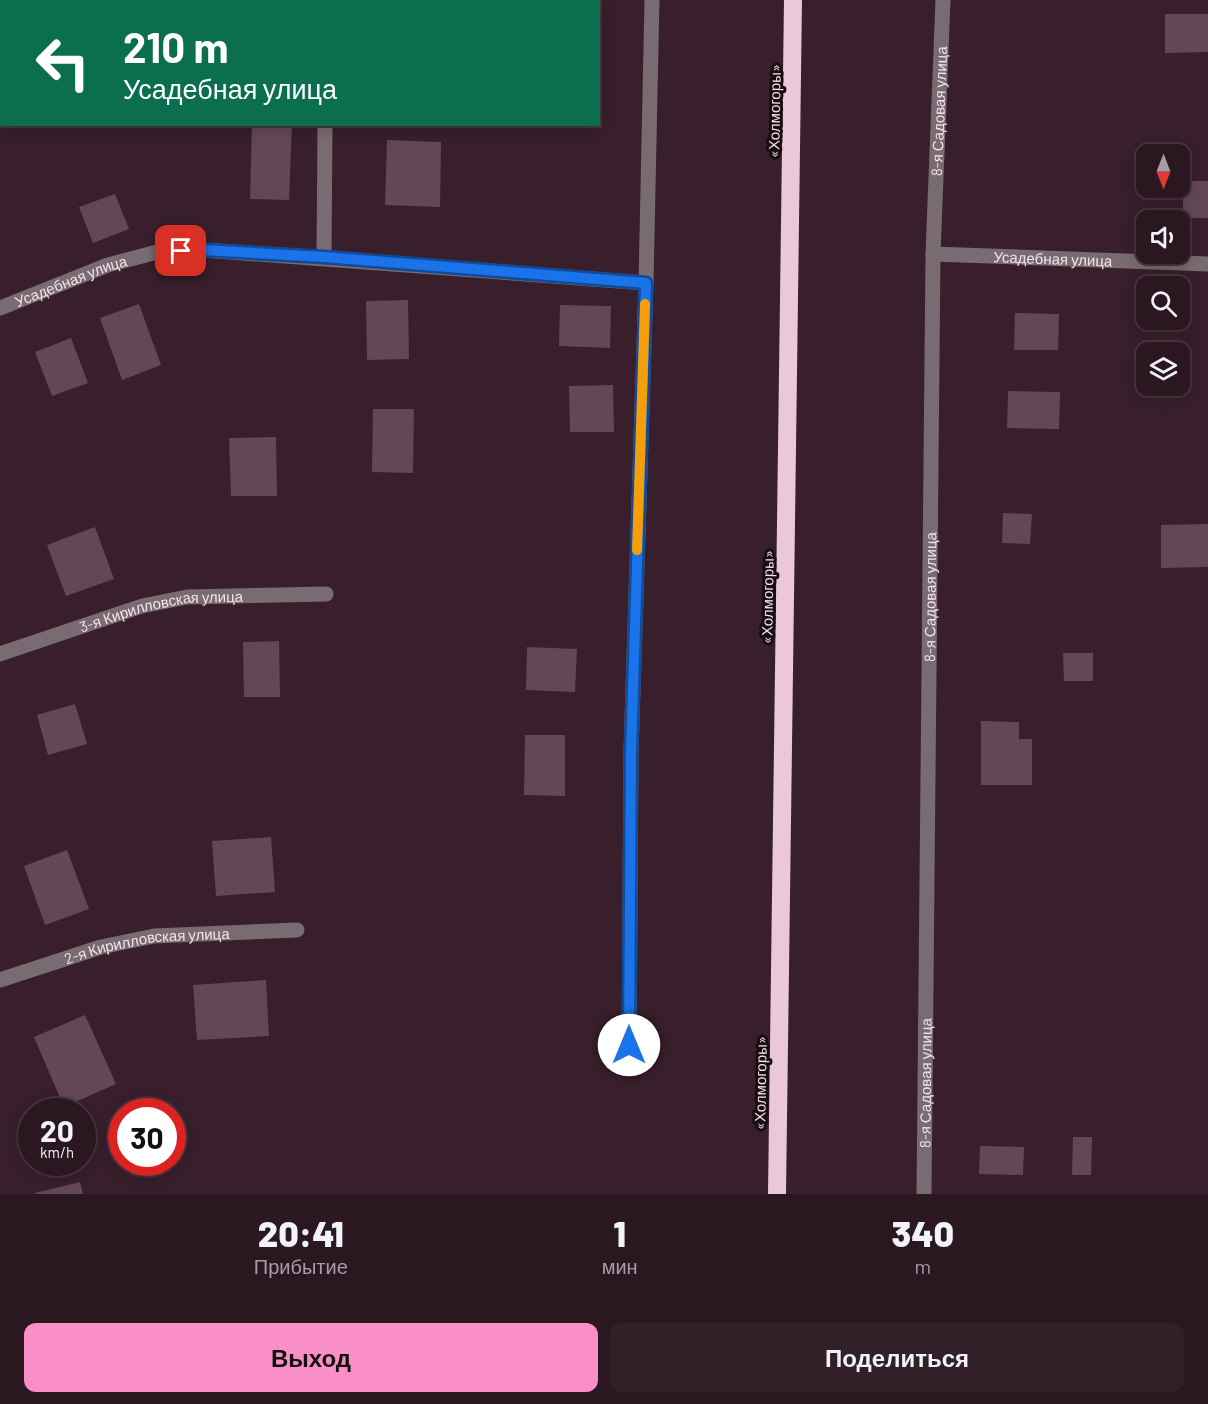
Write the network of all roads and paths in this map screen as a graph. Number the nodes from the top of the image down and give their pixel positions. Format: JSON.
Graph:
{"nodes":[{"id":1,"x":651,"y":0,"type":"edge"},
{"id":2,"x":793,"y":0,"type":"edge"},
{"id":3,"x":943,"y":0,"type":"edge"},
{"id":4,"x":325,"y":126,"type":"edge"},
{"id":5,"x":933,"y":255,"type":"junction"},
{"id":6,"x":324,"y":257,"type":"junction"},
{"id":7,"x":1208,"y":264,"type":"edge"},
{"id":8,"x":646,"y":283,"type":"junction"},
{"id":9,"x":0,"y":309,"type":"edge"},
{"id":10,"x":326,"y":594,"type":"dead end"},
{"id":11,"x":0,"y":654,"type":"edge"},
{"id":12,"x":297,"y":930,"type":"dead end"},
{"id":13,"x":0,"y":980,"type":"edge"},
{"id":14,"x":629,"y":1067,"type":"dead end"},
{"id":15,"x":777,"y":1194,"type":"edge"},
{"id":16,"x":924,"y":1194,"type":"edge"}],
"edges":[{"from":1,"to":8,"type":"street"},
{"from":2,"to":15,"type":"highway","name":"«Холмогоры»"},
{"from":3,"to":5,"type":"street","name":"8-я Садовая улица"},
{"from":4,"to":6,"type":"street"},
{"from":5,"to":7,"type":"street","name":"Усадебная улица"},
{"from":5,"to":16,"type":"street","name":"8-я Садовая улица"},
{"from":6,"to":8,"type":"street","name":"Усадебная улица"},
{"from":6,"to":9,"type":"street","name":"Усадебная улица"},
{"from":8,"to":14,"type":"street"},
{"from":10,"to":11,"type":"street","name":"3-я Кирилловская улица"},
{"from":12,"to":13,"type":"street","name":"2-я Кирилловская улица"}]}
